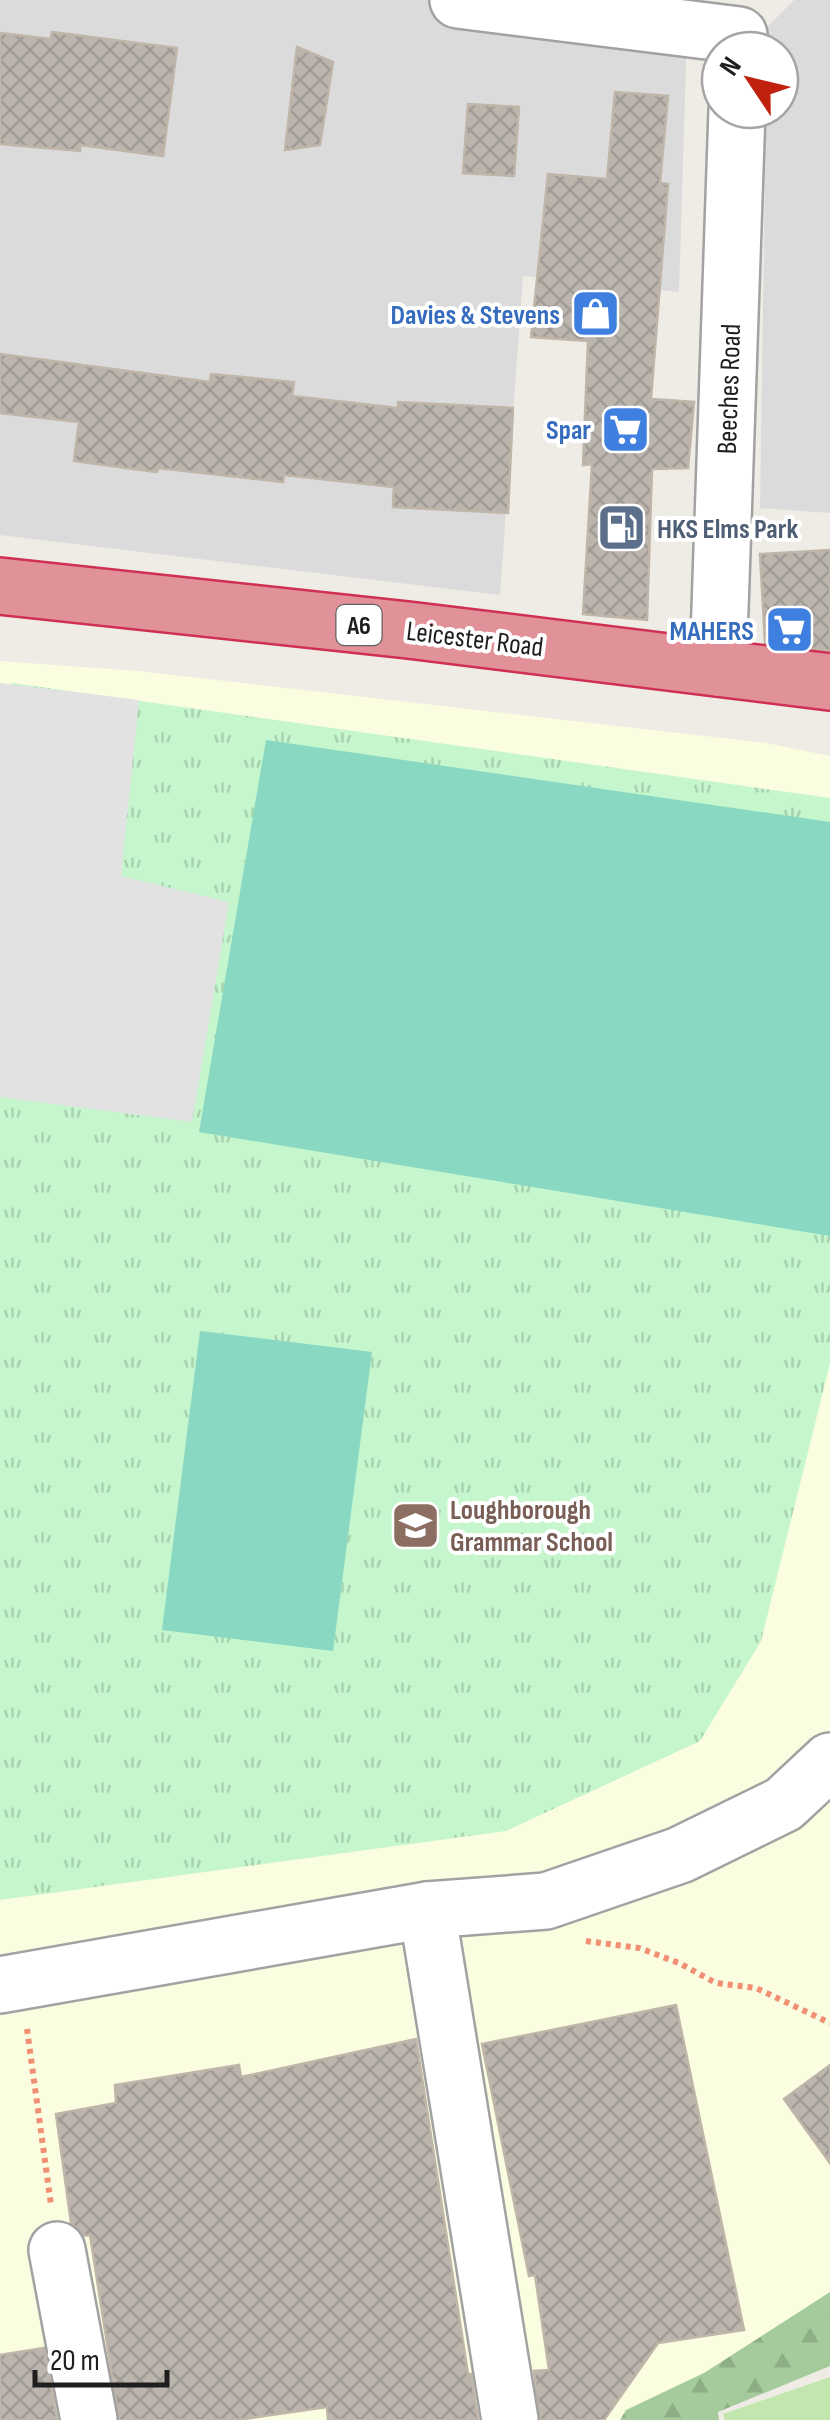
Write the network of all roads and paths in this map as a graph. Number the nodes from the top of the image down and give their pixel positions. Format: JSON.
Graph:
{"nodes":[{"id":1,"x":458,"y":0,"type":"edge"},
{"id":2,"x":739,"y":28,"type":"edge"},
{"id":3,"x":736,"y":130,"type":"edge"},
{"id":4,"x":0,"y":586,"type":"edge"},
{"id":5,"x":718,"y":668,"type":"junction"},
{"id":6,"x":830,"y":682,"type":"edge"},
{"id":7,"x":830,"y":1761,"type":"edge"},
{"id":8,"x":427,"y":1910,"type":"junction"},
{"id":9,"x":12,"y":1999,"type":"edge"},
{"id":10,"x":57,"y":2250,"type":"joint"},
{"id":11,"x":89,"y":2420,"type":"edge"},
{"id":12,"x":510,"y":2420,"type":"edge"}],
"edges":[{"from":1,"to":2,"type":"street"},
{"from":3,"to":5,"type":"street","name":"Beeches Road"},
{"from":4,"to":5,"type":"highway","name":"Leicester Road","number":"A6"},
{"from":5,"to":6,"type":"highway","name":"Leicester Road","number":"A6"},
{"from":7,"to":8,"type":"street"},
{"from":8,"to":9,"type":"street"},
{"from":8,"to":12,"type":"street"},
{"from":9,"to":10,"type":"path"},
{"from":10,"to":11,"type":"street"}]}
